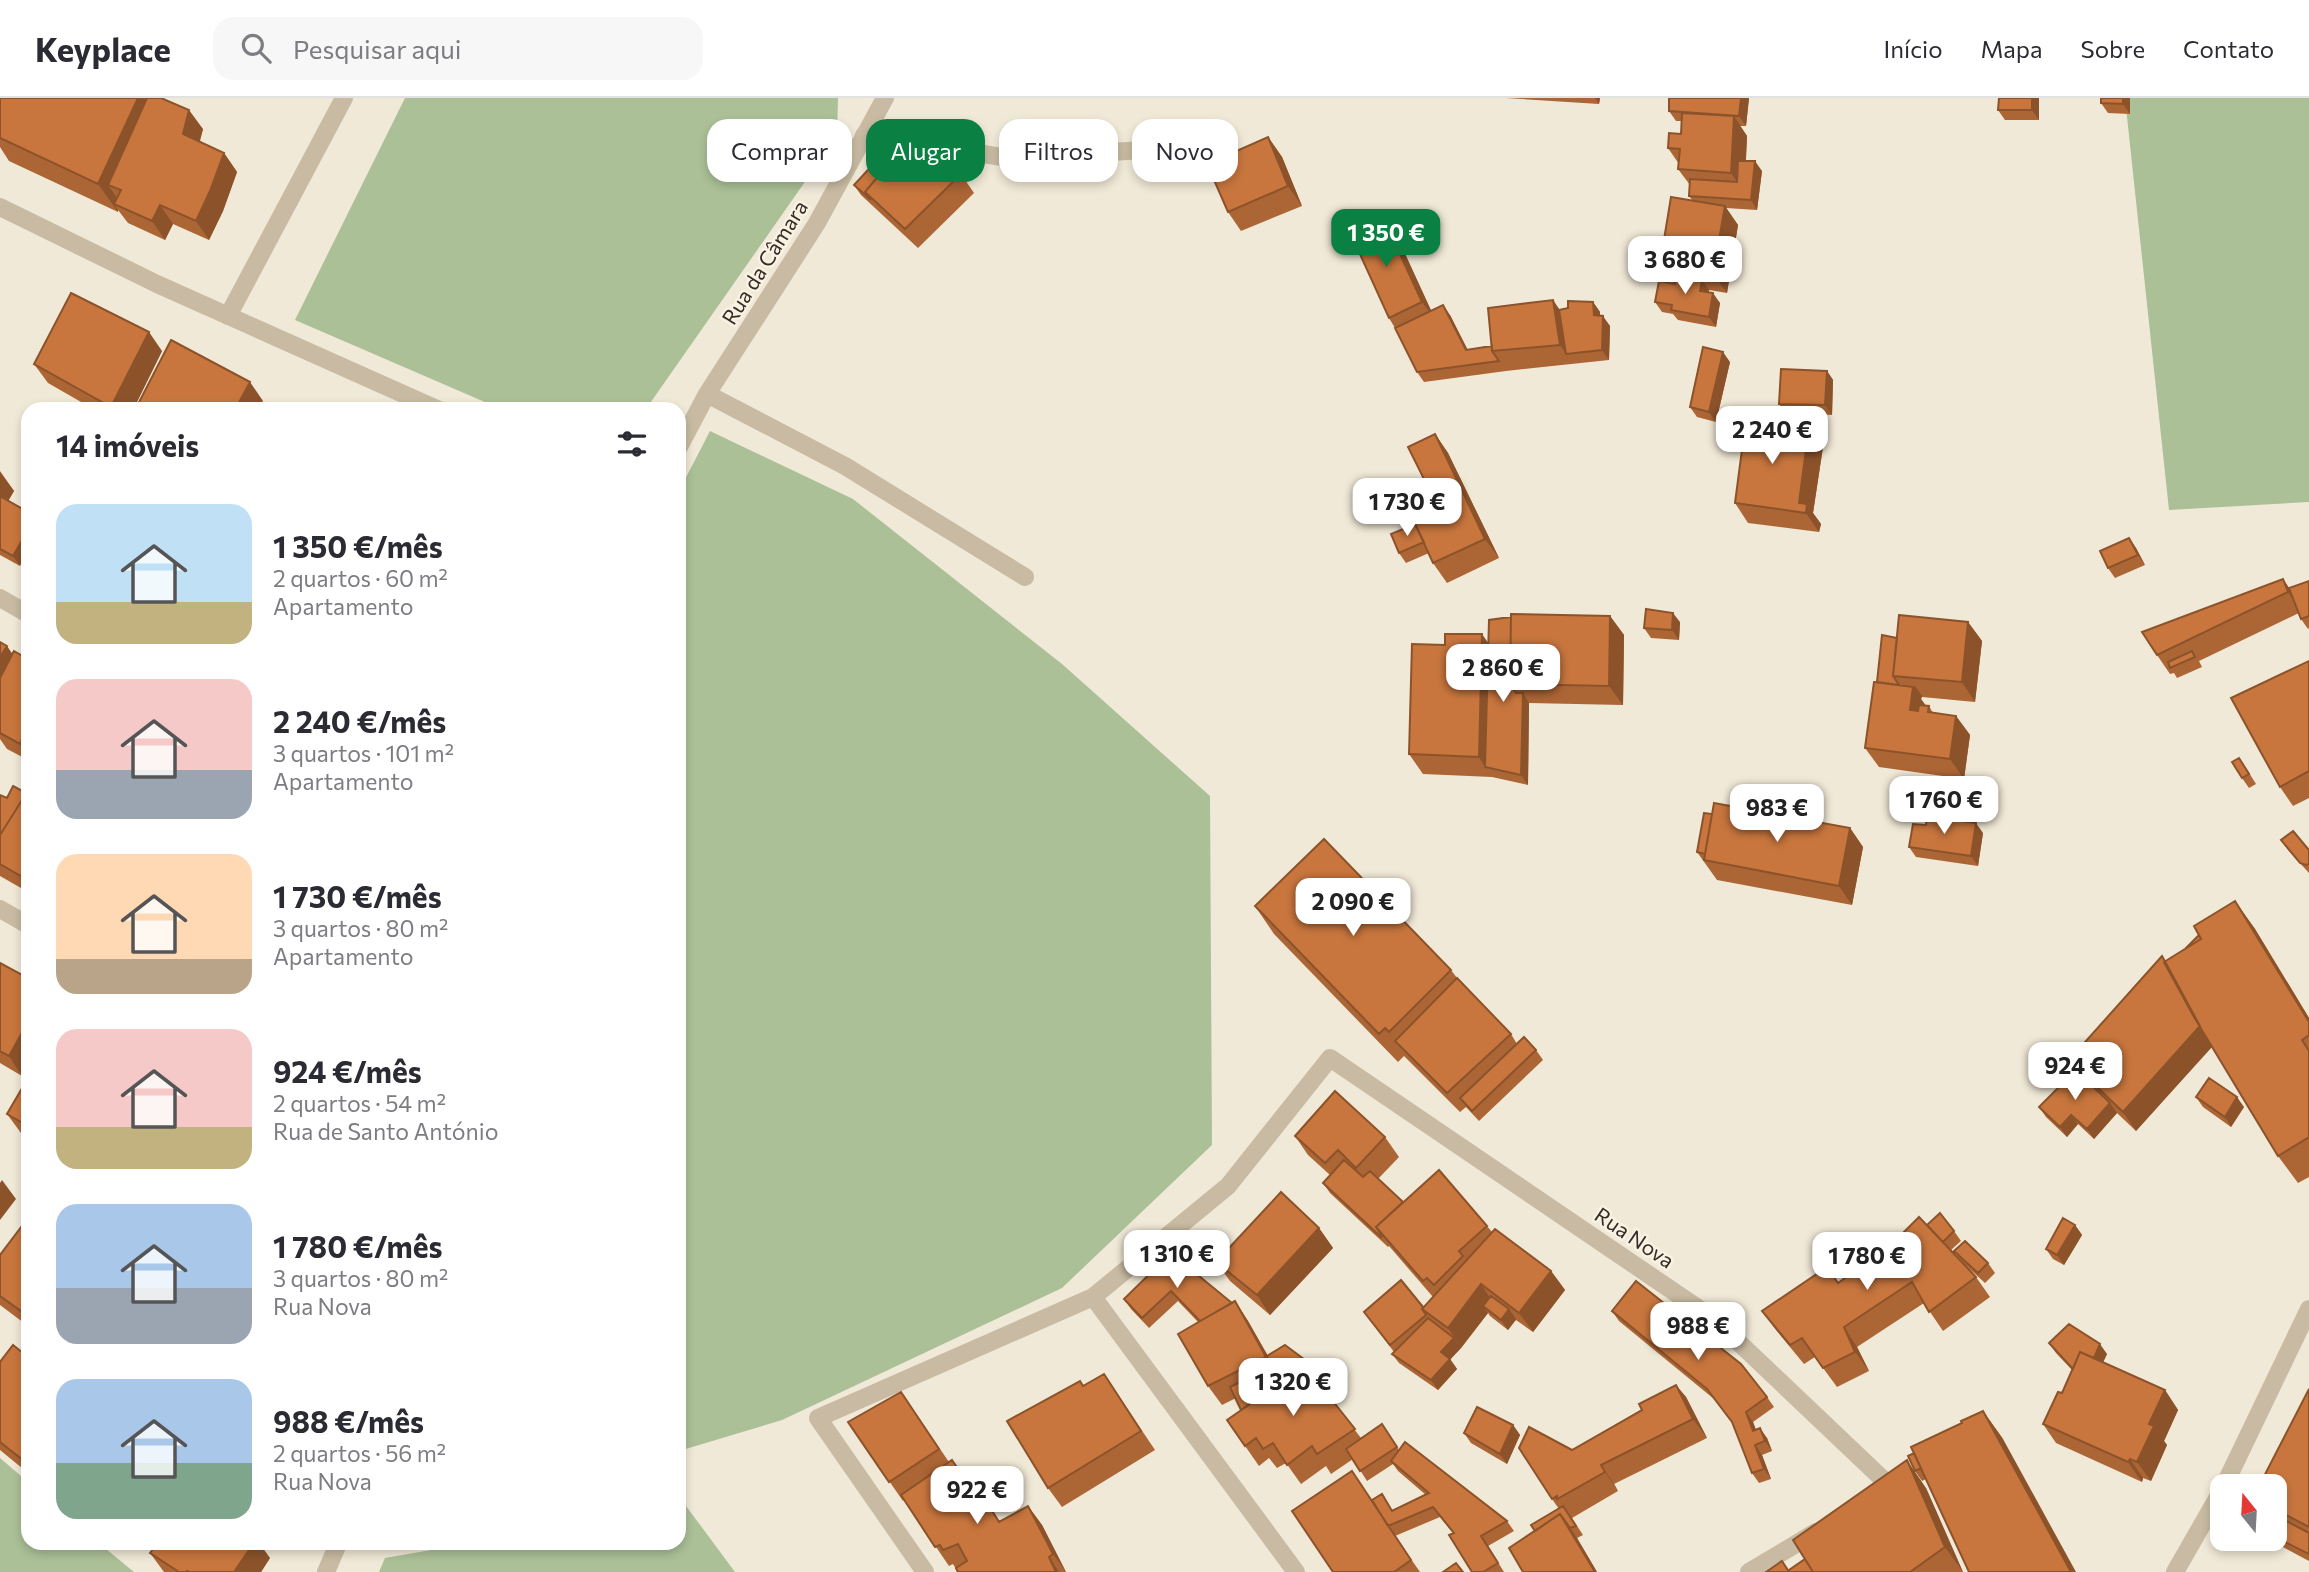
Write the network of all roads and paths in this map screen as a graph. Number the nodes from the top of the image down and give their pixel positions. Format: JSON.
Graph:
{"nodes":[{"id":1,"x":344,"y":98,"type":"edge"},
{"id":2,"x":885,"y":98,"type":"edge"},
{"id":3,"x":864,"y":135,"type":"junction"},
{"id":4,"x":1132,"y":151,"type":"edge"},
{"id":5,"x":0,"y":207,"type":"edge"},
{"id":6,"x":228,"y":316,"type":"junction"},
{"id":7,"x":707,"y":394,"type":"junction"},
{"id":8,"x":421,"y":402,"type":"edge"},
{"id":9,"x":686,"y":434,"type":"edge"},
{"id":10,"x":1025,"y":577,"type":"dead end"},
{"id":11,"x":0,"y":598,"type":"edge"},
{"id":12,"x":21,"y":610,"type":"edge"},
{"id":13,"x":0,"y":909,"type":"edge"},
{"id":14,"x":21,"y":921,"type":"edge"},
{"id":15,"x":1093,"y":1297,"type":"junction"},
{"id":16,"x":2309,"y":1309,"type":"edge"},
{"id":17,"x":2230,"y":1474,"type":"edge"},
{"id":18,"x":1867,"y":1502,"type":"edge"},
{"id":19,"x":2210,"y":1511,"type":"edge"},
{"id":20,"x":1832,"y":1523,"type":"edge"},
{"id":21,"x":335,"y":1550,"type":"edge"},
{"id":22,"x":326,"y":1572,"type":"edge"},
{"id":23,"x":925,"y":1572,"type":"edge"},
{"id":24,"x":1296,"y":1572,"type":"edge"},
{"id":25,"x":1749,"y":1572,"type":"edge"},
{"id":26,"x":2175,"y":1572,"type":"edge"}],
"edges":[{"from":1,"to":6,"type":"street"},
{"from":2,"to":3,"type":"street","name":"Rua da Câmara"},
{"from":3,"to":4,"type":"street"},
{"from":3,"to":7,"type":"street","name":"Rua da Câmara"},
{"from":5,"to":6,"type":"street"},
{"from":6,"to":8,"type":"street"},
{"from":7,"to":9,"type":"street","name":"Rua da Câmara"},
{"from":7,"to":10,"type":"street"},
{"from":11,"to":12,"type":"street"},
{"from":13,"to":14,"type":"street"},
{"from":15,"to":18,"type":"street","name":"Rua Nova"},
{"from":15,"to":23,"type":"street"},
{"from":15,"to":24,"type":"street"},
{"from":16,"to":17,"type":"street"},
{"from":19,"to":26,"type":"street"},
{"from":20,"to":25,"type":"street"},
{"from":21,"to":22,"type":"street"}]}
